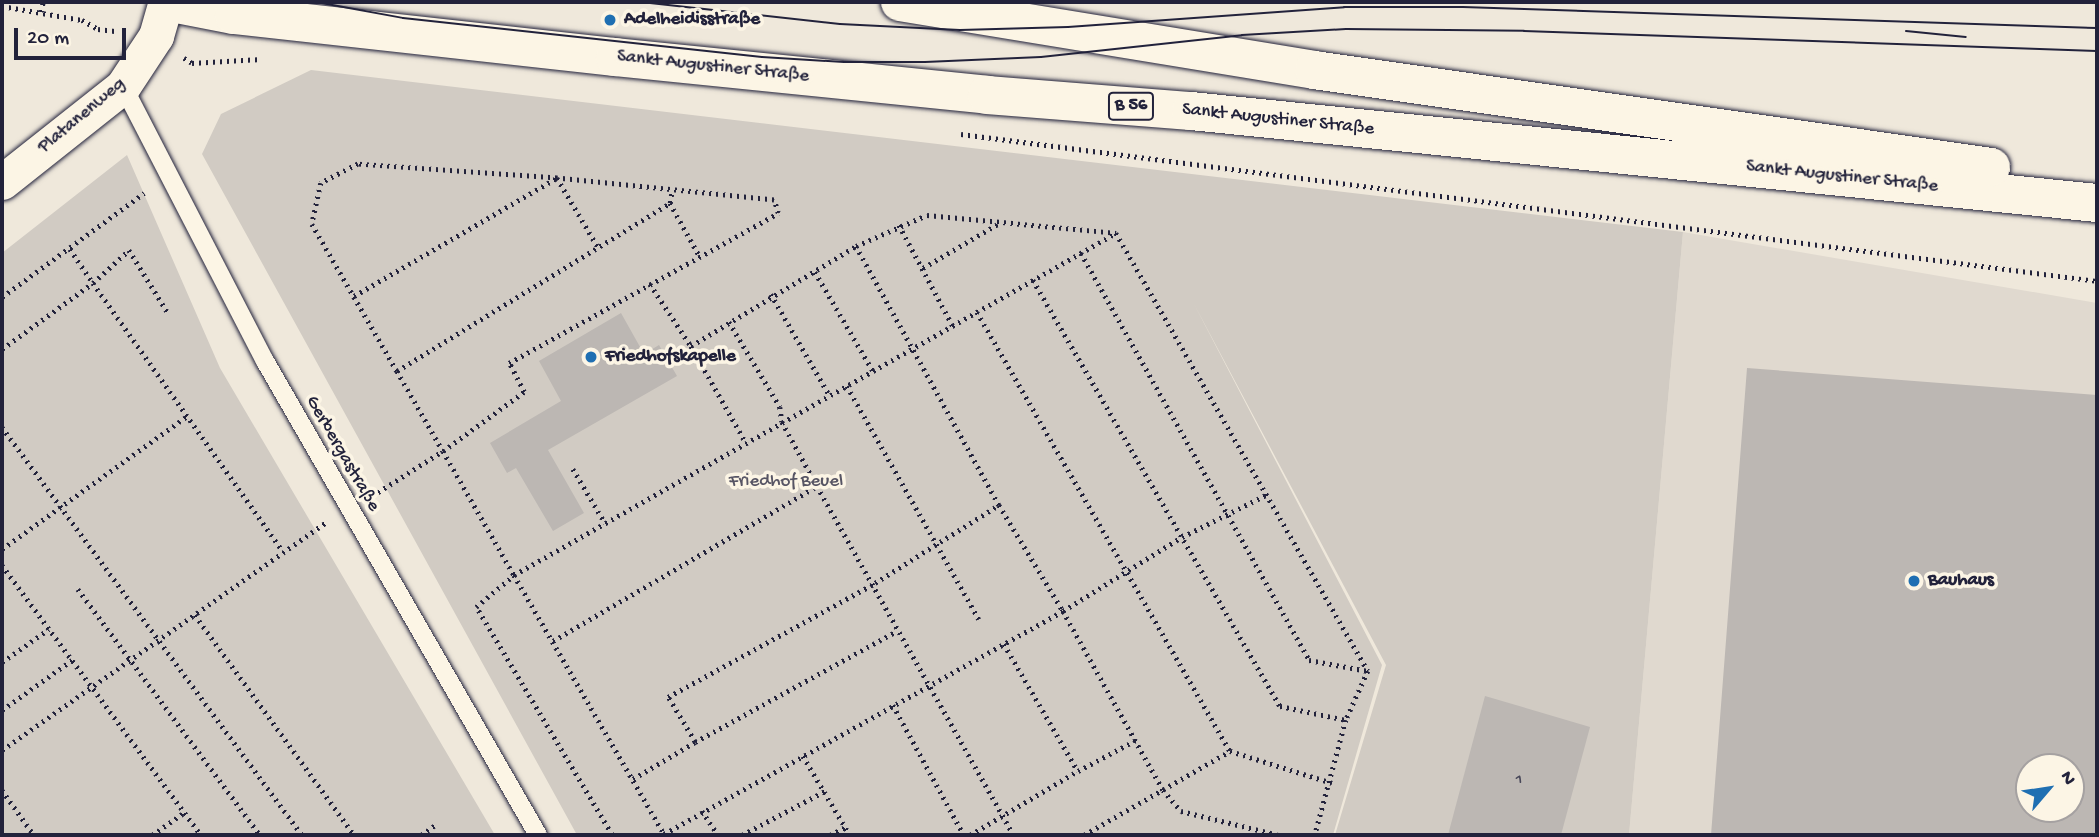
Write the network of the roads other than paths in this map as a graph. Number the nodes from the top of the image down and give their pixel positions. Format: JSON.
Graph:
{"nodes":[{"id":1,"x":900,"y":2,"type":"edge"},
{"id":2,"x":163,"y":13,"type":"edge"},
{"id":3,"x":123,"y":86,"type":"junction"},
{"id":4,"x":2,"y":182,"type":"edge"},
{"id":5,"x":2097,"y":183,"type":"edge"},
{"id":6,"x":2097,"y":203,"type":"edge"},
{"id":7,"x":538,"y":835,"type":"edge"}],
"edges":[{"from":1,"to":5,"type":"main road","name":"Sankt Augustiner Straße"},
{"from":2,"to":3,"type":"street","name":"Platanenweg"},
{"from":2,"to":6,"type":"main road","name":"Sankt Augustiner Straße","number":"B 56"},
{"from":3,"to":4,"type":"street","name":"Platanenweg"},
{"from":3,"to":7,"type":"lane","name":"Gerbergastraße"}]}
